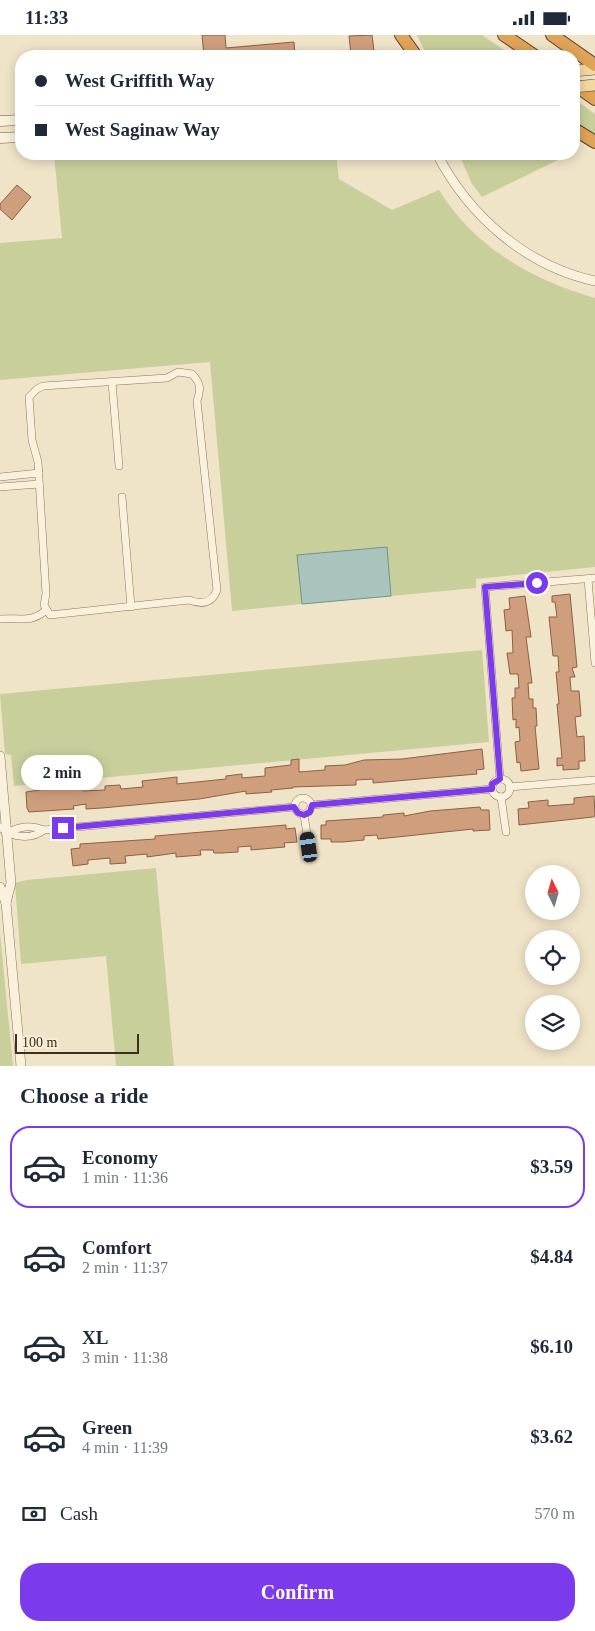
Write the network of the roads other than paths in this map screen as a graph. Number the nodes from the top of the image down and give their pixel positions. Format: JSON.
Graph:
{"nodes":[{"id":1,"x":401,"y":35,"type":"edge"},
{"id":2,"x":504,"y":35,"type":"edge"},
{"id":3,"x":553,"y":35,"type":"edge"},
{"id":4,"x":412,"y":50,"type":"edge"},
{"id":5,"x":525,"y":50,"type":"edge"},
{"id":6,"x":574,"y":50,"type":"edge"},
{"id":7,"x":580,"y":54,"type":"edge"},
{"id":8,"x":595,"y":55,"type":"edge"},
{"id":9,"x":595,"y":65,"type":"edge"},
{"id":10,"x":595,"y":69,"type":"edge"},
{"id":11,"x":580,"y":70,"type":"edge"},
{"id":12,"x":580,"y":85,"type":"edge"},
{"id":13,"x":595,"y":85,"type":"edge"},
{"id":14,"x":580,"y":89,"type":"edge"},
{"id":15,"x":595,"y":99,"type":"edge"},
{"id":16,"x":15,"y":120,"type":"edge"},
{"id":17,"x":0,"y":121,"type":"edge"},
{"id":18,"x":580,"y":132,"type":"edge"},
{"id":19,"x":15,"y":138,"type":"edge"},
{"id":20,"x":0,"y":139,"type":"edge"},
{"id":21,"x":595,"y":141,"type":"edge"},
{"id":22,"x":441,"y":160,"type":"edge"},
{"id":23,"x":595,"y":281,"type":"edge"},
{"id":24,"x":112,"y":382,"type":"junction"},
{"id":25,"x":118,"y":466,"type":"dead end"},
{"id":26,"x":39,"y":473,"type":"junction"},
{"id":27,"x":9,"y":476,"type":"junction"},
{"id":28,"x":0,"y":477,"type":"edge"},
{"id":29,"x":40,"y":483,"type":"junction"},
{"id":30,"x":10,"y":486,"type":"junction"},
{"id":31,"x":0,"y":487,"type":"edge"},
{"id":32,"x":122,"y":497,"type":"dead end"},
{"id":33,"x":592,"y":579,"type":"edge"},
{"id":34,"x":131,"y":607,"type":"junction"},
{"id":35,"x":46,"y":611,"type":"junction"},
{"id":36,"x":0,"y":619,"type":"edge"},
{"id":37,"x":595,"y":663,"type":"edge"},
{"id":38,"x":0,"y":756,"type":"edge"},
{"id":39,"x":500,"y":779,"type":"junction"},
{"id":40,"x":595,"y":780,"type":"edge"},
{"id":41,"x":510,"y":787,"type":"junction"},
{"id":42,"x":492,"y":789,"type":"junction"},
{"id":43,"x":502,"y":797,"type":"junction"},
{"id":44,"x":312,"y":805,"type":"junction"},
{"id":45,"x":294,"y":807,"type":"junction"},
{"id":46,"x":304,"y":815,"type":"junction"},
{"id":47,"x":3,"y":830,"type":"edge"},
{"id":48,"x":506,"y":831,"type":"dead end"},
{"id":49,"x":309,"y":847,"type":"dead end"},
{"id":50,"x":0,"y":887,"type":"edge"},
{"id":51,"x":6,"y":903,"type":"junction"},
{"id":52,"x":21,"y":1066,"type":"edge"}],
"edges":[{"from":1,"to":4,"type":"highway"},
{"from":2,"to":5,"type":"highway"},
{"from":3,"to":6,"type":"highway"},
{"from":3,"to":8,"type":"highway"},
{"from":7,"to":9,"type":"highway"},
{"from":10,"to":11,"type":"main road"},
{"from":12,"to":13,"type":"main road","bridge":true},
{"from":14,"to":15,"type":"highway"},
{"from":16,"to":17,"type":"main road"},
{"from":18,"to":21,"type":"highway"},
{"from":19,"to":20,"type":"main road"},
{"from":22,"to":23,"type":"street"},
{"from":24,"to":25,"type":"street"},
{"from":24,"to":26,"type":"street"},
{"from":24,"to":34,"type":"street"},
{"from":26,"to":27,"type":"street"},
{"from":26,"to":29,"type":"street"},
{"from":27,"to":28,"type":"street"},
{"from":27,"to":30,"type":"street"},
{"from":29,"to":30,"type":"street"},
{"from":29,"to":35,"type":"street"},
{"from":30,"to":31,"type":"street"},
{"from":32,"to":34,"type":"street"},
{"from":33,"to":37,"type":"street"},
{"from":33,"to":39,"type":"street"},
{"from":34,"to":35,"type":"street"},
{"from":35,"to":36,"type":"street"},
{"from":38,"to":47,"type":"street"},
{"from":39,"to":41,"type":"street"},
{"from":39,"to":42,"type":"street"},
{"from":40,"to":41,"type":"street"},
{"from":41,"to":43,"type":"street"},
{"from":42,"to":43,"type":"street"},
{"from":42,"to":44,"type":"street"},
{"from":43,"to":48,"type":"street"},
{"from":44,"to":45,"type":"street"},
{"from":44,"to":46,"type":"street"},
{"from":45,"to":46,"type":"street"},
{"from":45,"to":47,"type":"street"},
{"from":46,"to":49,"type":"street"},
{"from":47,"to":51,"type":"street"},
{"from":50,"to":51,"type":"street"},
{"from":51,"to":52,"type":"street"}]}
